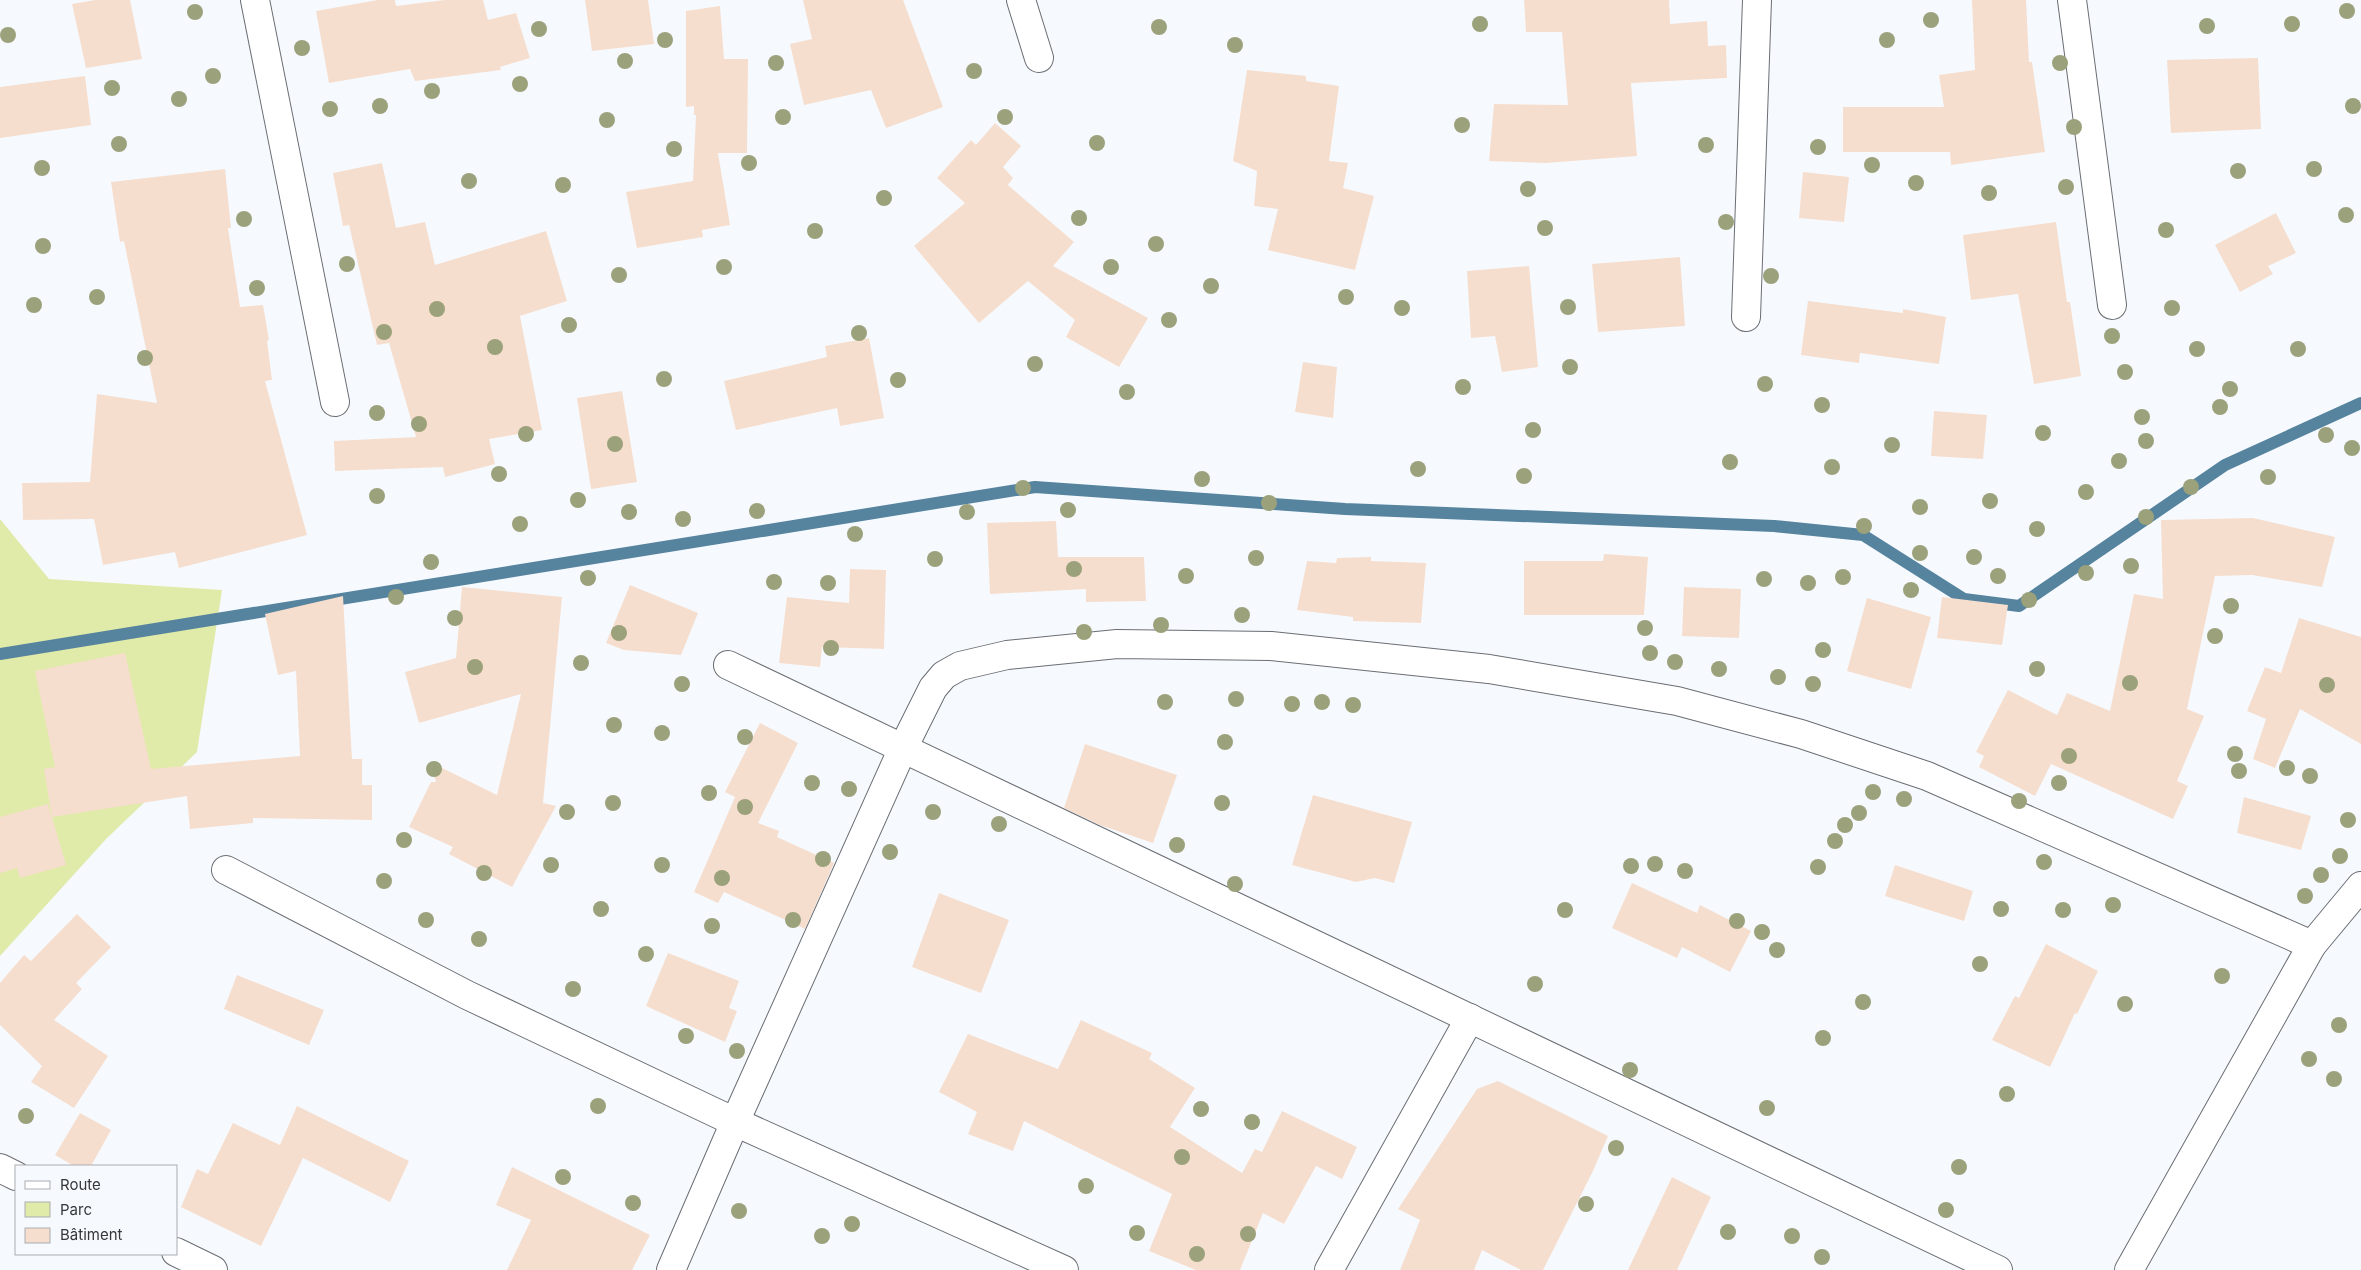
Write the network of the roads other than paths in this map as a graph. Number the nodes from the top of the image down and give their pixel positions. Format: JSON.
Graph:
{"nodes":[{"id":1,"x":255,"y":0,"type":"edge"},
{"id":2,"x":1021,"y":0,"type":"edge"},
{"id":3,"x":1757,"y":0,"type":"edge"},
{"id":4,"x":2072,"y":0,"type":"edge"},
{"id":5,"x":1039,"y":58,"type":"dead end"},
{"id":6,"x":2112,"y":305,"type":"dead end"},
{"id":7,"x":1746,"y":317,"type":"dead end"},
{"id":8,"x":335,"y":402,"type":"dead end"},
{"id":9,"x":728,"y":665,"type":"dead end"},
{"id":10,"x":903,"y":748,"type":"junction"},
{"id":11,"x":226,"y":870,"type":"dead end"},
{"id":12,"x":2361,"y":886,"type":"edge"},
{"id":13,"x":2312,"y":945,"type":"junction"},
{"id":14,"x":1470,"y":1018,"type":"junction"},
{"id":15,"x":735,"y":1122,"type":"junction"},
{"id":16,"x":0,"y":1168,"type":"edge"},
{"id":17,"x":15,"y":1176,"type":"edge"},
{"id":18,"x":178,"y":1253,"type":"edge"},
{"id":19,"x":213,"y":1270,"type":"edge"},
{"id":20,"x":671,"y":1270,"type":"edge"},
{"id":21,"x":1064,"y":1270,"type":"edge"},
{"id":22,"x":1329,"y":1270,"type":"edge"},
{"id":23,"x":1998,"y":1270,"type":"edge"},
{"id":24,"x":2130,"y":1270,"type":"edge"}],
"edges":[{"from":1,"to":8,"type":"street"},
{"from":2,"to":5,"type":"street"},
{"from":3,"to":7,"type":"street"},
{"from":4,"to":6,"type":"street"},
{"from":9,"to":10,"type":"street"},
{"from":10,"to":13,"type":"street"},
{"from":10,"to":14,"type":"street"},
{"from":10,"to":15,"type":"street"},
{"from":11,"to":15,"type":"street"},
{"from":12,"to":13,"type":"street"},
{"from":13,"to":24,"type":"street"},
{"from":14,"to":22,"type":"street"},
{"from":14,"to":23,"type":"street"},
{"from":15,"to":20,"type":"street"},
{"from":15,"to":21,"type":"street"},
{"from":16,"to":17,"type":"street"},
{"from":18,"to":19,"type":"street"}]}
